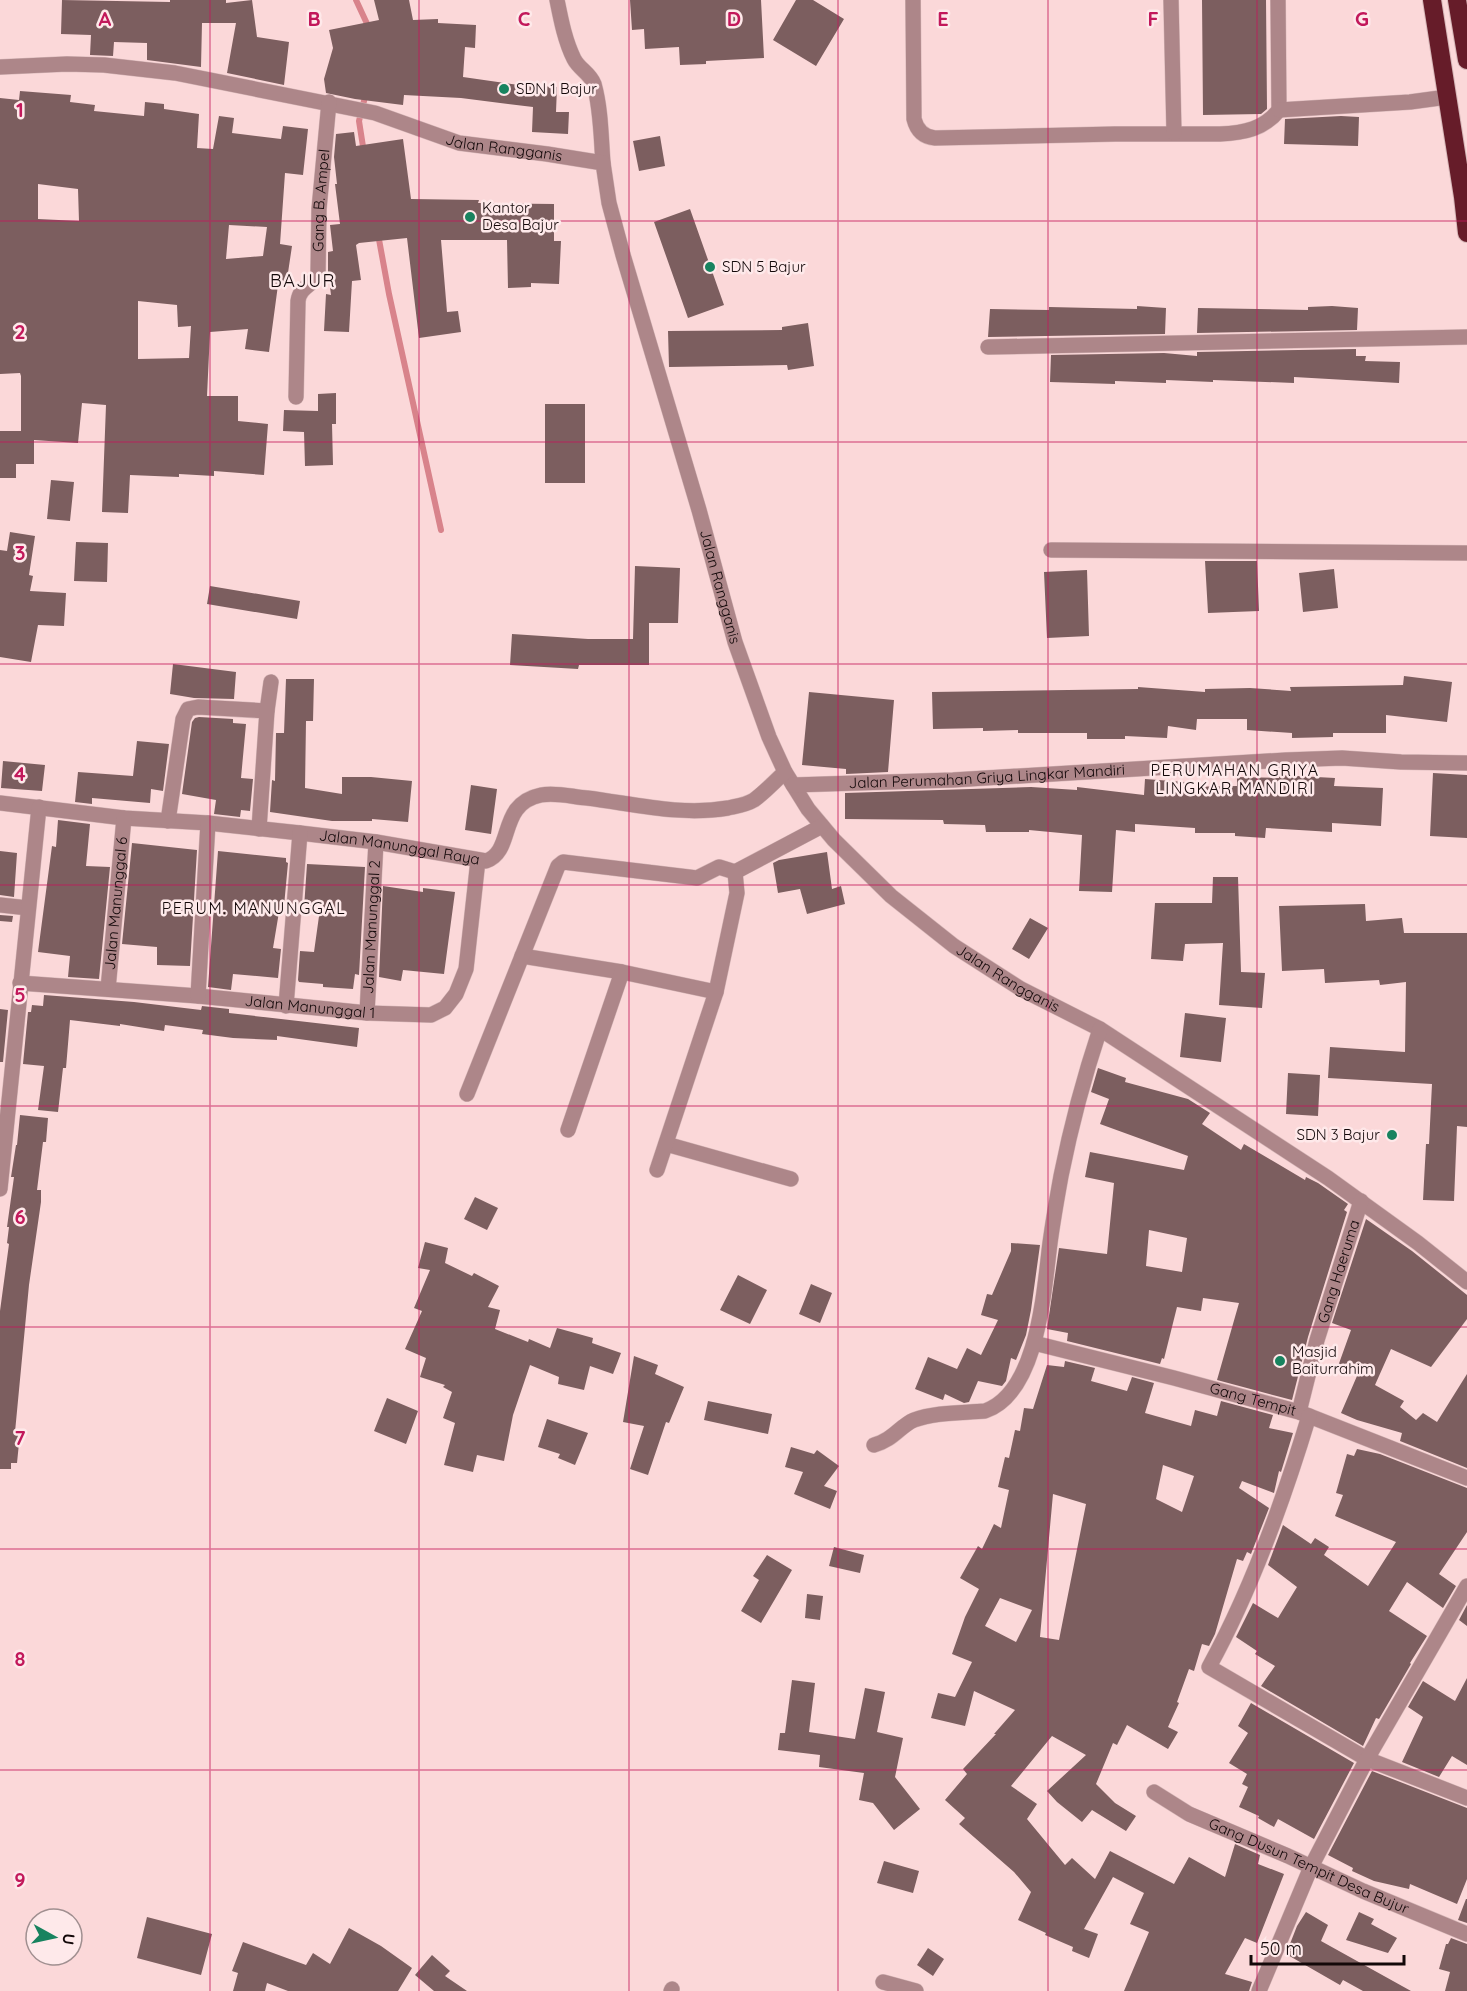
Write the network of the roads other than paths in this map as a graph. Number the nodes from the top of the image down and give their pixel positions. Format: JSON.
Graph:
{"nodes":[{"id":1,"x":557,"y":0,"type":"edge"},
{"id":2,"x":913,"y":0,"type":"edge"},
{"id":3,"x":1171,"y":0,"type":"edge"},
{"id":4,"x":1278,"y":0,"type":"edge"},
{"id":5,"x":1432,"y":0,"type":"edge"},
{"id":6,"x":1457,"y":0,"type":"edge"},
{"id":7,"x":1467,"y":60,"type":"edge"},
{"id":8,"x":0,"y":67,"type":"edge"},
{"id":9,"x":1447,"y":97,"type":"junction"},
{"id":10,"x":329,"y":102,"type":"junction"},
{"id":11,"x":1279,"y":110,"type":"junction"},
{"id":12,"x":1174,"y":134,"type":"junction"},
{"id":13,"x":603,"y":163,"type":"junction"},
{"id":14,"x":1465,"y":197,"type":"edge"},
{"id":15,"x":1467,"y":226,"type":"edge"},
{"id":16,"x":1467,"y":337,"type":"edge"},
{"id":17,"x":988,"y":347,"type":"dead end"},
{"id":18,"x":296,"y":397,"type":"dead end"},
{"id":19,"x":1051,"y":550,"type":"dead end"},
{"id":20,"x":1467,"y":553,"type":"edge"},
{"id":21,"x":271,"y":682,"type":"dead end"},
{"id":22,"x":267,"y":711,"type":"junction"},
{"id":23,"x":1467,"y":763,"type":"edge"},
{"id":24,"x":789,"y":778,"type":"junction"},
{"id":25,"x":0,"y":803,"type":"edge"},
{"id":26,"x":39,"y":807,"type":"junction"},
{"id":27,"x":124,"y":818,"type":"junction"},
{"id":28,"x":168,"y":821,"type":"junction"},
{"id":29,"x":207,"y":823,"type":"junction"},
{"id":30,"x":822,"y":826,"type":"junction"},
{"id":31,"x":259,"y":829,"type":"junction"},
{"id":32,"x":300,"y":833,"type":"junction"},
{"id":33,"x":376,"y":842,"type":"junction"},
{"id":34,"x":478,"y":860,"type":"junction"},
{"id":35,"x":735,"y":872,"type":"junction"},
{"id":36,"x":0,"y":905,"type":"edge"},
{"id":37,"x":28,"y":908,"type":"junction"},
{"id":38,"x":522,"y":956,"type":"junction"},
{"id":39,"x":622,"y":972,"type":"junction"},
{"id":40,"x":20,"y":983,"type":"junction"},
{"id":41,"x":108,"y":989,"type":"junction"},
{"id":42,"x":716,"y":992,"type":"junction"},
{"id":43,"x":198,"y":996,"type":"junction"},
{"id":44,"x":286,"y":1006,"type":"junction"},
{"id":45,"x":367,"y":1012,"type":"junction"},
{"id":46,"x":1100,"y":1029,"type":"junction"},
{"id":47,"x":467,"y":1094,"type":"dead end"},
{"id":48,"x":3,"y":1119,"type":"edge"},
{"id":49,"x":568,"y":1130,"type":"dead end"},
{"id":50,"x":666,"y":1144,"type":"junction"},
{"id":51,"x":657,"y":1170,"type":"dead end"},
{"id":52,"x":791,"y":1179,"type":"dead end"},
{"id":53,"x":0,"y":1189,"type":"edge"},
{"id":54,"x":1361,"y":1201,"type":"junction"},
{"id":55,"x":1467,"y":1282,"type":"edge"},
{"id":56,"x":1034,"y":1343,"type":"junction"},
{"id":57,"x":1304,"y":1414,"type":"junction"},
{"id":58,"x":874,"y":1445,"type":"dead end"},
{"id":59,"x":1467,"y":1478,"type":"edge"},
{"id":60,"x":1467,"y":1587,"type":"edge"},
{"id":61,"x":1367,"y":1759,"type":"junction"},
{"id":62,"x":1154,"y":1792,"type":"dead end"},
{"id":63,"x":1467,"y":1798,"type":"edge"},
{"id":64,"x":1311,"y":1867,"type":"junction"},
{"id":65,"x":1467,"y":1934,"type":"edge"},
{"id":66,"x":883,"y":1982,"type":"dead end"},
{"id":67,"x":916,"y":1991,"type":"edge"},
{"id":68,"x":1259,"y":1991,"type":"edge"}],
"edges":[{"from":1,"to":13,"type":"street"},
{"from":2,"to":12,"type":"street"},
{"from":3,"to":12,"type":"street"},
{"from":4,"to":11,"type":"street"},
{"from":5,"to":9,"type":"highway"},
{"from":6,"to":7,"type":"highway"},
{"from":8,"to":10,"type":"street","name":"Jalan Rangganis"},
{"from":9,"to":11,"type":"street"},
{"from":9,"to":14,"type":"highway"},
{"from":10,"to":13,"type":"street","name":"Jalan Rangganis"},
{"from":10,"to":18,"type":"street","name":"Gang B. Ampel"},
{"from":11,"to":12,"type":"street"},
{"from":13,"to":24,"type":"street","name":"Jalan Rangganis"},
{"from":14,"to":15,"type":"highway"},
{"from":16,"to":17,"type":"street"},
{"from":19,"to":20,"type":"street"},
{"from":21,"to":22,"type":"street"},
{"from":22,"to":28,"type":"street"},
{"from":22,"to":31,"type":"street"},
{"from":23,"to":24,"type":"street","name":"Jalan Perumahan Griya Lingkar Mandiri"},
{"from":24,"to":30,"type":"street","name":"Jalan Rangganis"},
{"from":24,"to":34,"type":"street","name":"Jalan Manunggal Raya"},
{"from":25,"to":26,"type":"street","name":"Jalan Manunggal Raya"},
{"from":26,"to":27,"type":"street","name":"Jalan Manunggal Raya"},
{"from":26,"to":37,"type":"street"},
{"from":27,"to":28,"type":"street","name":"Jalan Manunggal Raya"},
{"from":27,"to":41,"type":"street","name":"Jalan Manunggal 6"},
{"from":28,"to":29,"type":"street","name":"Jalan Manunggal Raya"},
{"from":29,"to":31,"type":"street","name":"Jalan Manunggal Raya"},
{"from":29,"to":43,"type":"street"},
{"from":30,"to":35,"type":"street"},
{"from":30,"to":46,"type":"street","name":"Jalan Rangganis"},
{"from":31,"to":32,"type":"street","name":"Jalan Manunggal Raya"},
{"from":32,"to":33,"type":"street","name":"Jalan Manunggal Raya"},
{"from":32,"to":44,"type":"street"},
{"from":33,"to":34,"type":"street","name":"Jalan Manunggal Raya"},
{"from":33,"to":45,"type":"street","name":"Jalan Manunggal 2"},
{"from":34,"to":45,"type":"street","name":"Jalan Manunggal 1"},
{"from":35,"to":38,"type":"street"},
{"from":35,"to":42,"type":"street"},
{"from":36,"to":37,"type":"street"},
{"from":37,"to":40,"type":"street"},
{"from":38,"to":39,"type":"street"},
{"from":38,"to":47,"type":"street"},
{"from":39,"to":42,"type":"street"},
{"from":39,"to":49,"type":"street"},
{"from":40,"to":41,"type":"street","name":"Jalan Manunggal 1"},
{"from":40,"to":48,"type":"street"},
{"from":41,"to":43,"type":"street","name":"Jalan Manunggal 1"},
{"from":42,"to":50,"type":"street"},
{"from":43,"to":44,"type":"street","name":"Jalan Manunggal 1"},
{"from":44,"to":45,"type":"street","name":"Jalan Manunggal 1"},
{"from":46,"to":54,"type":"street","name":"Jalan Rangganis"},
{"from":46,"to":56,"type":"street"},
{"from":48,"to":53,"type":"street"},
{"from":50,"to":51,"type":"street"},
{"from":50,"to":52,"type":"street"},
{"from":54,"to":55,"type":"street","name":"Jalan Rangganis"},
{"from":54,"to":57,"type":"street","name":"Gang Haeruma"},
{"from":56,"to":57,"type":"street","name":"Gang Tempit"},
{"from":56,"to":58,"type":"street"},
{"from":57,"to":59,"type":"street","name":"Gang Tempit"},
{"from":57,"to":61,"type":"street","name":"Gang Haeruma"},
{"from":60,"to":61,"type":"street"},
{"from":61,"to":63,"type":"street"},
{"from":61,"to":64,"type":"street"},
{"from":62,"to":64,"type":"street","name":"Gang Dusun Tempit Desa Bujur"},
{"from":64,"to":65,"type":"street","name":"Gang Dusun Tempit Desa Bujur"},
{"from":64,"to":68,"type":"street"},
{"from":66,"to":67,"type":"street"}]}
